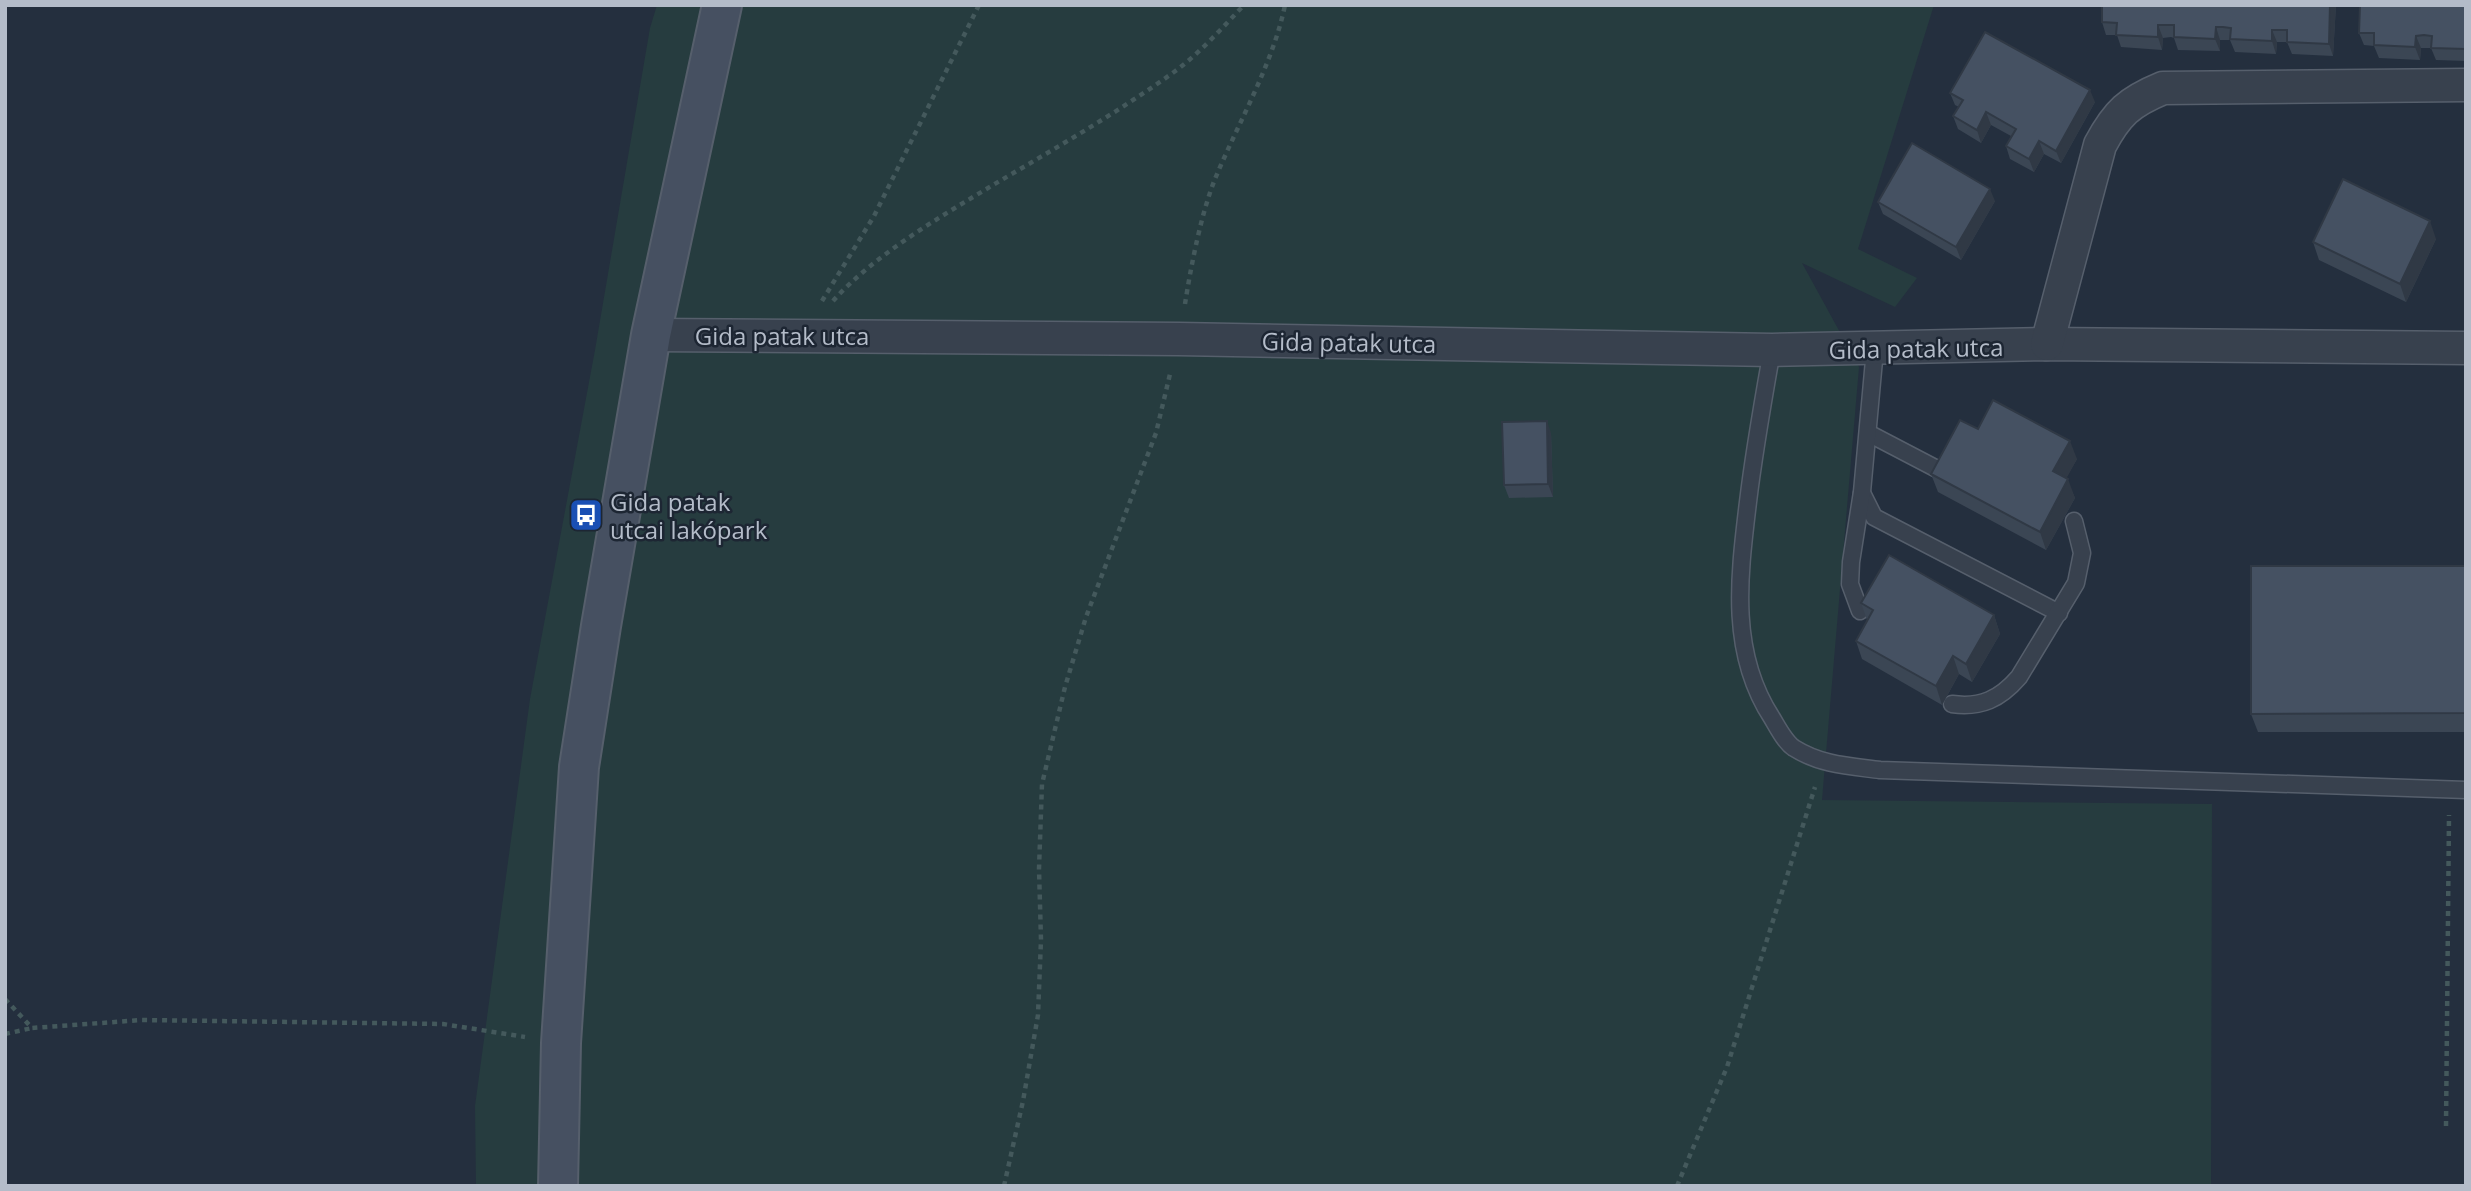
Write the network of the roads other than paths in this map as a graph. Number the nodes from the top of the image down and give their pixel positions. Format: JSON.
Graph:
{"nodes":[{"id":1,"x":722,"y":5,"type":"edge"},
{"id":2,"x":2466,"y":85,"type":"edge"},
{"id":3,"x":651,"y":335,"type":"junction"},
{"id":4,"x":2047,"y":344,"type":"junction"},
{"id":5,"x":2466,"y":348,"type":"edge"},
{"id":6,"x":1875,"y":349,"type":"junction"},
{"id":7,"x":1772,"y":350,"type":"junction"},
{"id":8,"x":1868,"y":433,"type":"junction"},
{"id":9,"x":1937,"y":469,"type":"edge"},
{"id":10,"x":1861,"y":492,"type":"junction"},
{"id":11,"x":2074,"y":521,"type":"dead end"},
{"id":12,"x":1860,"y":611,"type":"edge"},
{"id":13,"x":2059,"y":613,"type":"junction"},
{"id":14,"x":1952,"y":704,"type":"dead end"},
{"id":15,"x":2457,"y":789,"type":"edge"},
{"id":16,"x":558,"y":1186,"type":"edge"}],
"edges":[{"from":1,"to":3,"type":"main road"},
{"from":2,"to":4,"type":"street"},
{"from":3,"to":7,"type":"street","name":"Gida patak utca"},
{"from":3,"to":16,"type":"main road"},
{"from":4,"to":5,"type":"street","name":"Gida patak utca"},
{"from":4,"to":6,"type":"street","name":"Gida patak utca"},
{"from":6,"to":7,"type":"street","name":"Gida patak utca"},
{"from":6,"to":8,"type":"lane"},
{"from":7,"to":15,"type":"lane"},
{"from":8,"to":9,"type":"lane"},
{"from":8,"to":10,"type":"lane"},
{"from":10,"to":12,"type":"lane"},
{"from":10,"to":13,"type":"lane"},
{"from":11,"to":13,"type":"lane"},
{"from":13,"to":14,"type":"lane"}]}
